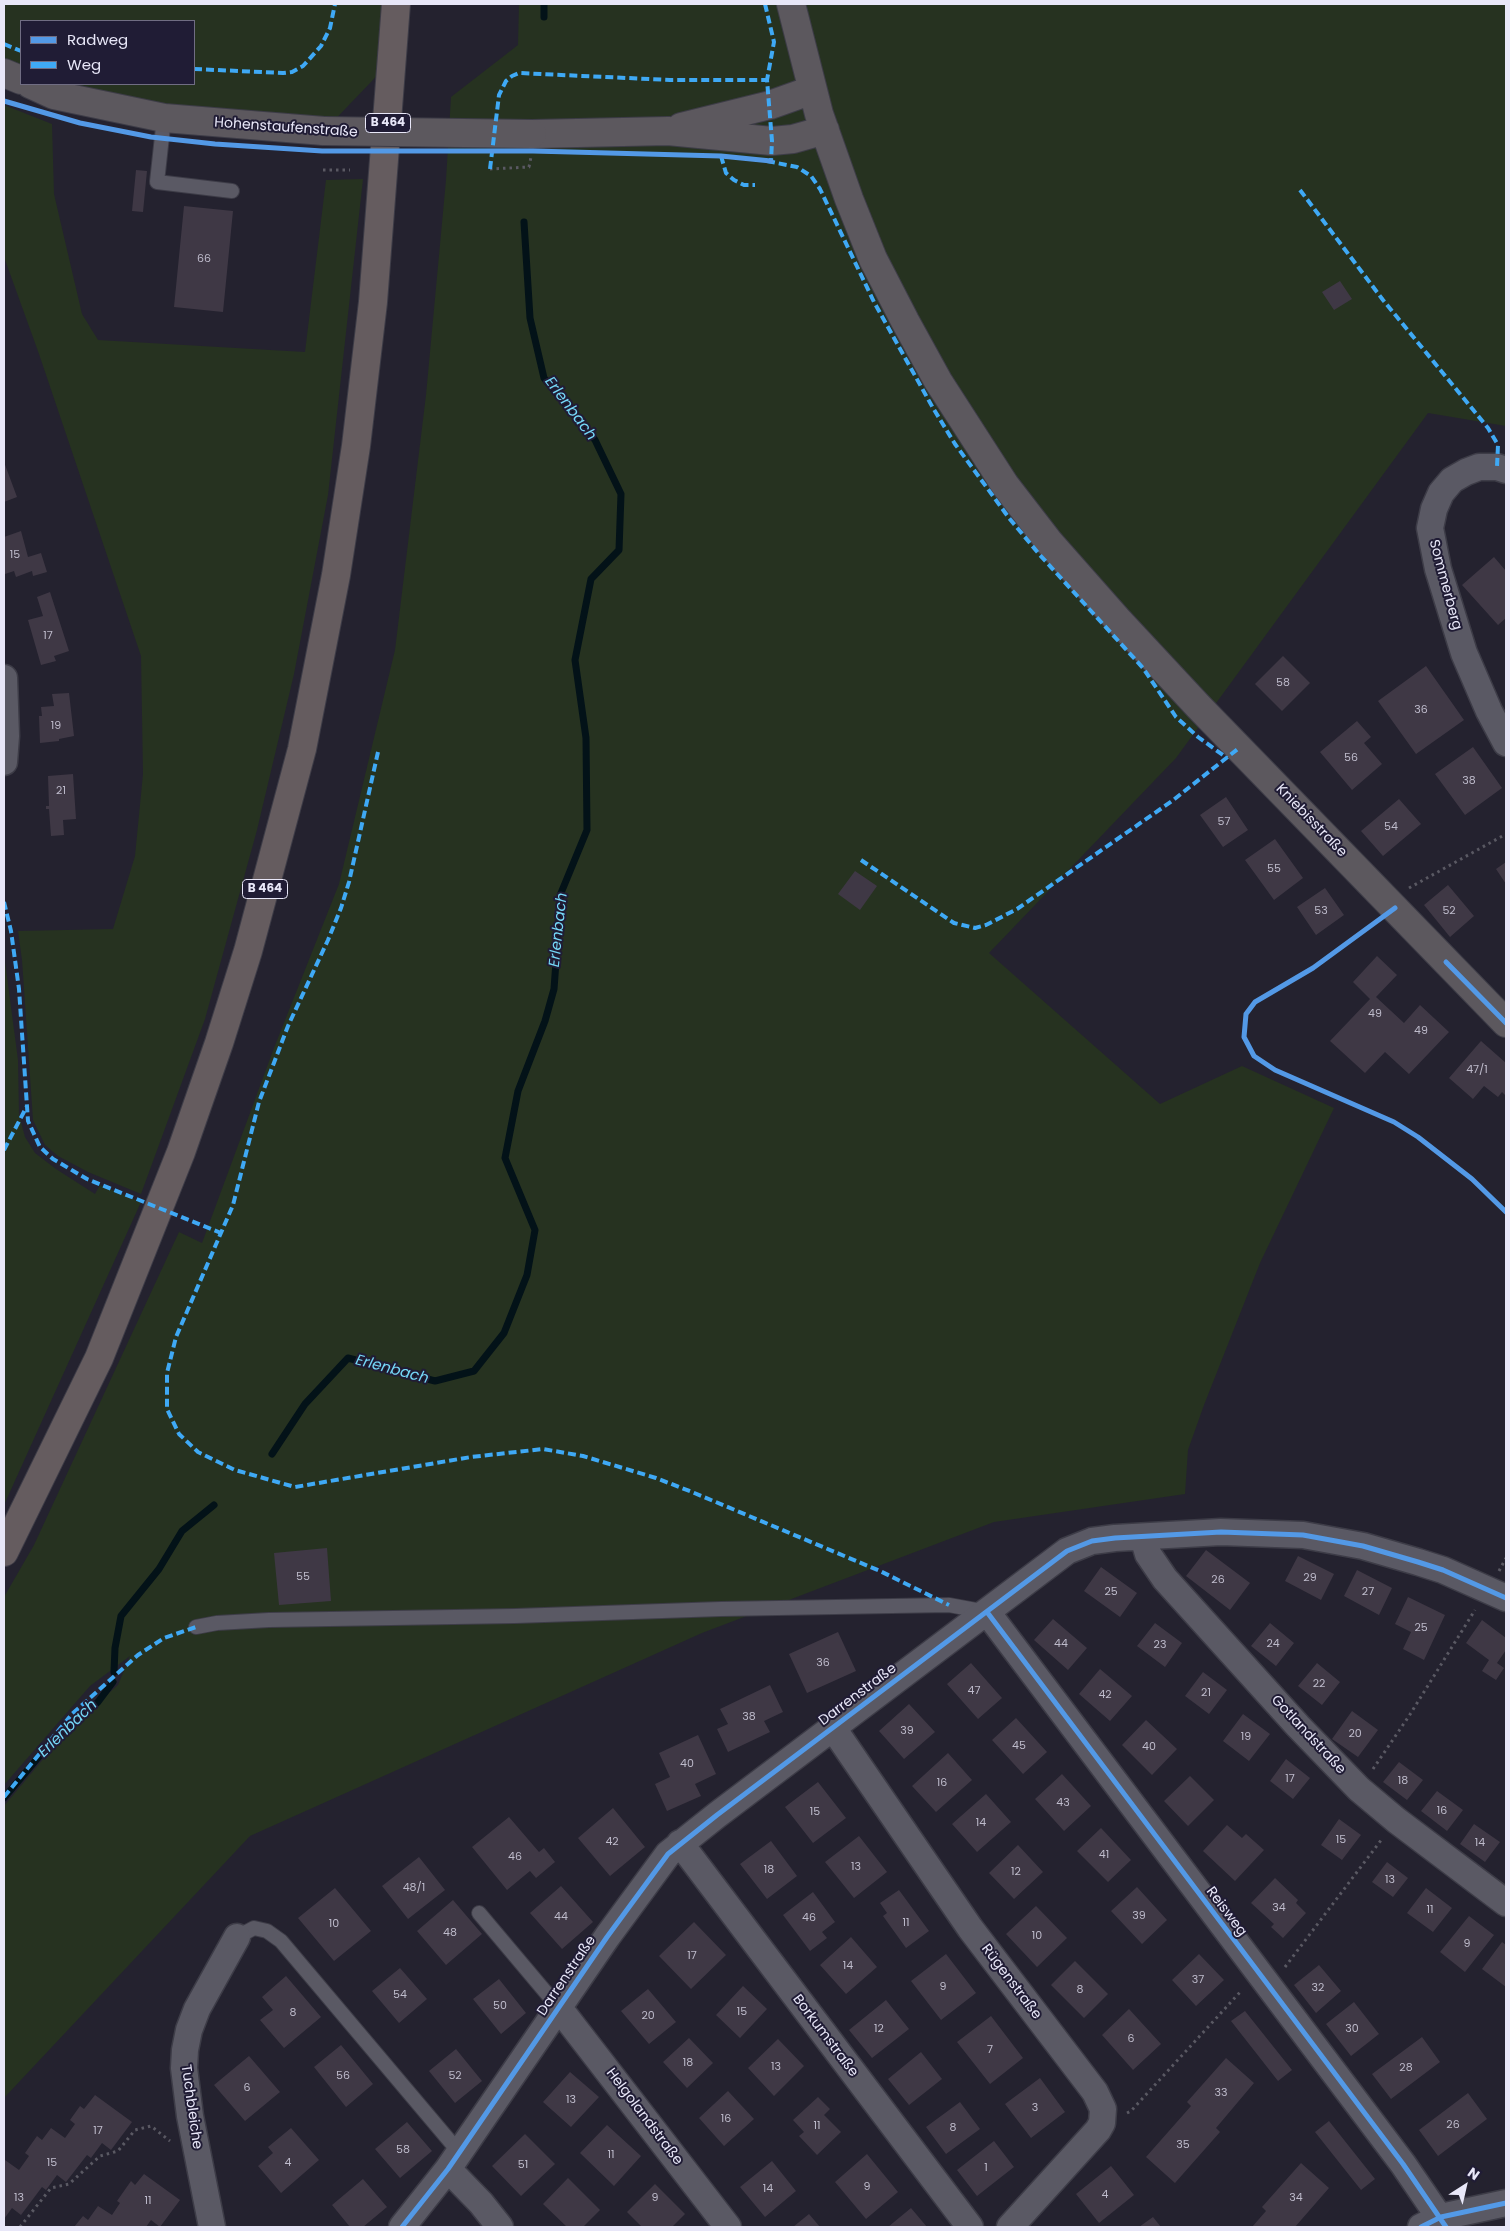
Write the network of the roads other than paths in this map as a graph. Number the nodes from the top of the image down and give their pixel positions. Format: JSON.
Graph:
{"nodes":[{"id":1,"x":396,"y":4,"type":"edge"},
{"id":2,"x":791,"y":4,"type":"edge"},
{"id":3,"x":4,"y":73,"type":"edge"},
{"id":4,"x":20,"y":80,"type":"edge"},
{"id":5,"x":32,"y":85,"type":"edge"},
{"id":6,"x":812,"y":90,"type":"junction"},
{"id":7,"x":164,"y":118,"type":"junction"},
{"id":8,"x":825,"y":130,"type":"junction"},
{"id":9,"x":668,"y":131,"type":"junction"},
{"id":10,"x":232,"y":191,"type":"dead end"},
{"id":11,"x":1506,"y":470,"type":"edge"},
{"id":12,"x":4,"y":678,"type":"edge"},
{"id":13,"x":1506,"y":743,"type":"edge"},
{"id":14,"x":4,"y":762,"type":"edge"},
{"id":15,"x":1506,"y":1023,"type":"edge"},
{"id":16,"x":1143,"y":1536,"type":"junction"},
{"id":17,"x":4,"y":1552,"type":"edge"},
{"id":18,"x":1497,"y":1594,"type":"edge"},
{"id":19,"x":987,"y":1612,"type":"junction"},
{"id":20,"x":196,"y":1627,"type":"dead end"},
{"id":21,"x":833,"y":1728,"type":"junction"},
{"id":22,"x":680,"y":1843,"type":"junction"},
{"id":23,"x":1506,"y":1903,"type":"edge"},
{"id":24,"x":479,"y":1914,"type":"dead end"},
{"id":25,"x":237,"y":1937,"type":"joint"},
{"id":26,"x":559,"y":2008,"type":"junction"},
{"id":27,"x":453,"y":2160,"type":"junction"},
{"id":28,"x":1506,"y":2203,"type":"edge"},
{"id":29,"x":1436,"y":2224,"type":"edge"},
{"id":30,"x":212,"y":2227,"type":"edge"},
{"id":31,"x":402,"y":2227,"type":"edge"},
{"id":32,"x":500,"y":2227,"type":"edge"},
{"id":33,"x":728,"y":2227,"type":"edge"},
{"id":34,"x":970,"y":2227,"type":"edge"},
{"id":35,"x":1010,"y":2227,"type":"edge"}],
"edges":[{"from":1,"to":17,"type":"main road","number":"B 464"},
{"from":2,"to":6,"type":"street","name":"Kniebisstraße"},
{"from":3,"to":4,"type":"street"},
{"from":5,"to":7,"type":"street","name":"Hohenstaufenstraße"},
{"from":6,"to":8,"type":"street","name":"Kniebisstraße"},
{"from":6,"to":9,"type":"street","name":"Hohenstaufenstraße"},
{"from":7,"to":9,"type":"street","name":"Hohenstaufenstraße","bridge":true},
{"from":7,"to":10,"type":"lane"},
{"from":8,"to":9,"type":"street","name":"Hohenstaufenstraße"},
{"from":8,"to":15,"type":"street","name":"Kniebisstraße"},
{"from":11,"to":13,"type":"street","name":"Sommerberg"},
{"from":12,"to":14,"type":"street"},
{"from":16,"to":18,"type":"street","name":"Darrenstraße"},
{"from":16,"to":19,"type":"street","name":"Darrenstraße"},
{"from":16,"to":23,"type":"street","name":"Gotlandstraße"},
{"from":19,"to":20,"type":"lane"},
{"from":19,"to":21,"type":"street","name":"Darrenstraße"},
{"from":19,"to":29,"type":"street","name":"Reisweg"},
{"from":21,"to":22,"type":"street","name":"Darrenstraße"},
{"from":21,"to":35,"type":"street","name":"Rügenstraße"},
{"from":22,"to":26,"type":"street","name":"Darrenstraße"},
{"from":22,"to":34,"type":"street","name":"Borkumstraße"},
{"from":24,"to":26,"type":"lane","name":"Darrenstraße"},
{"from":25,"to":27,"type":"lane"},
{"from":25,"to":30,"type":"street","name":"Tuchbleiche"},
{"from":26,"to":27,"type":"street","name":"Darrenstraße"},
{"from":26,"to":33,"type":"street","name":"Helgolandstraße"},
{"from":27,"to":31,"type":"street","name":"Darrenstraße"},
{"from":27,"to":32,"type":"street"},
{"from":28,"to":29,"type":"street"}]}
